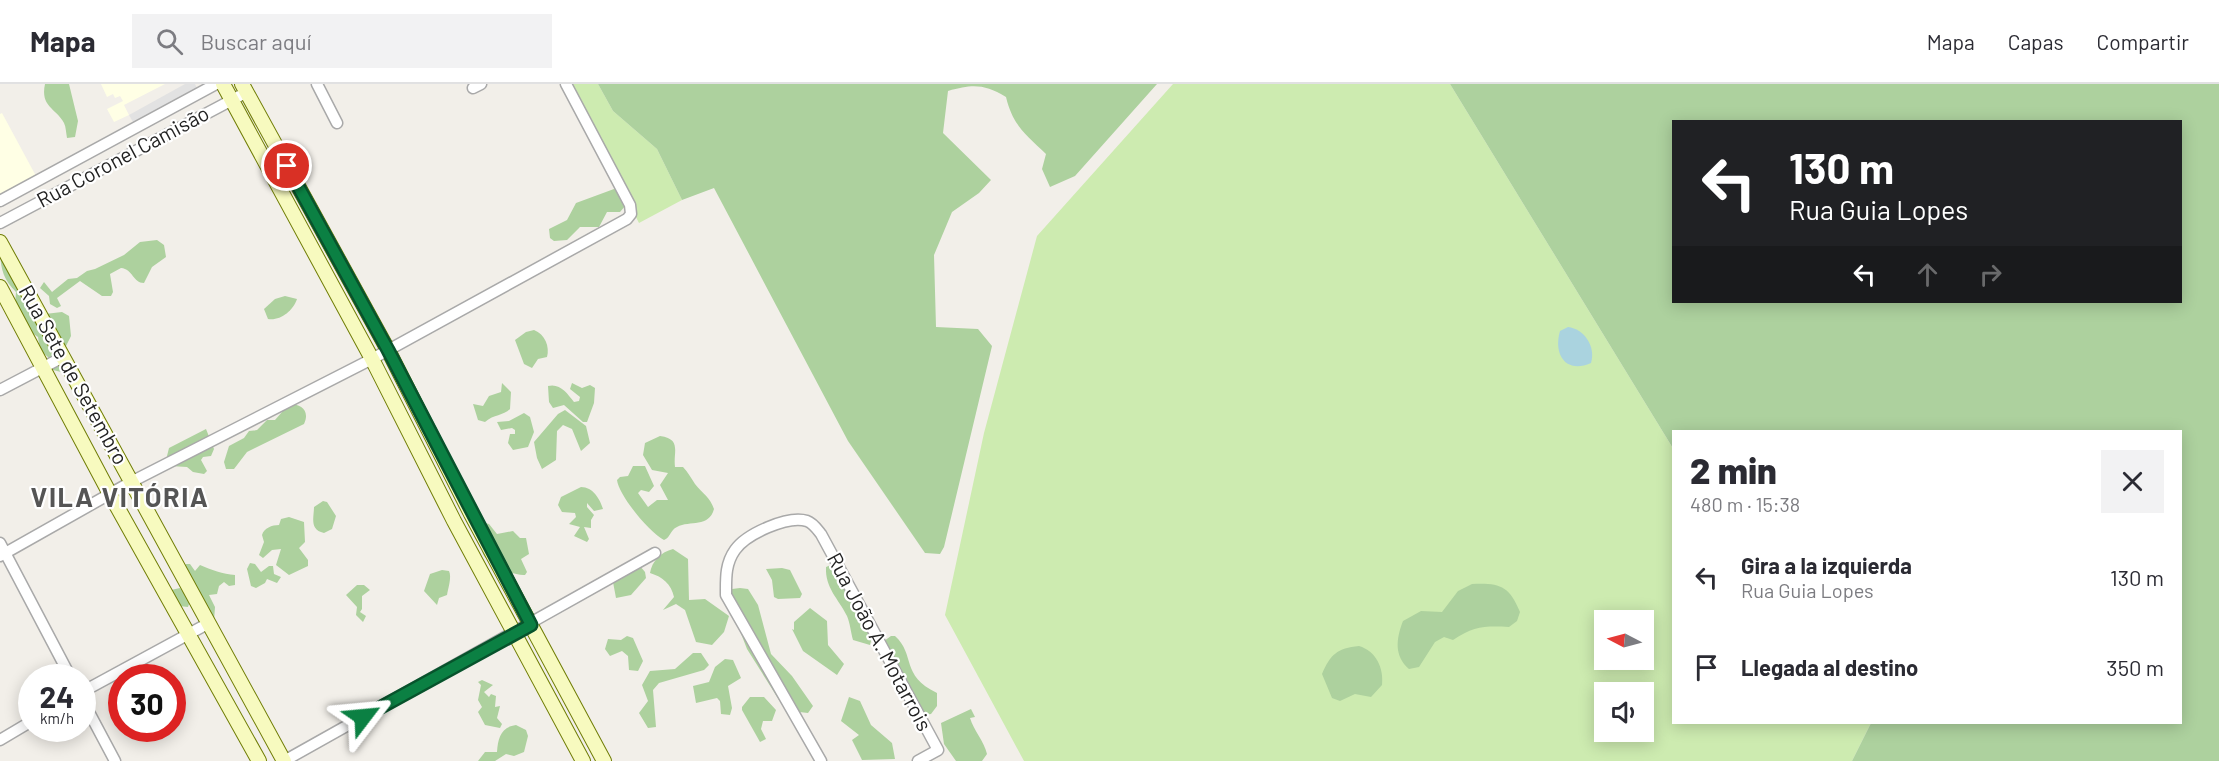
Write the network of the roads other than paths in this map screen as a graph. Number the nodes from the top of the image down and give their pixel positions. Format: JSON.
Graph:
{"nodes":[{"id":1,"x":216,"y":84,"type":"edge"},
{"id":2,"x":223,"y":84,"type":"edge"},
{"id":3,"x":316,"y":84,"type":"edge"},
{"id":4,"x":566,"y":84,"type":"edge"},
{"id":5,"x":244,"y":87,"type":"edge"},
{"id":6,"x":231,"y":98,"type":"junction"},
{"id":7,"x":337,"y":123,"type":"dead end"},
{"id":8,"x":87,"y":155,"type":"junction"},
{"id":9,"x":97,"y":172,"type":"junction"},
{"id":10,"x":0,"y":201,"type":"edge"},
{"id":11,"x":307,"y":203,"type":"junction"},
{"id":12,"x":292,"y":211,"type":"junction"},
{"id":13,"x":0,"y":223,"type":"edge"},
{"id":14,"x":0,"y":242,"type":"edge"},
{"id":15,"x":0,"y":288,"type":"edge"},
{"id":16,"x":388,"y":350,"type":"junction"},
{"id":17,"x":63,"y":357,"type":"junction"},
{"id":18,"x":372,"y":359,"type":"junction"},
{"id":19,"x":43,"y":368,"type":"junction"},
{"id":20,"x":0,"y":390,"type":"edge"},
{"id":21,"x":131,"y":482,"type":"junction"},
{"id":22,"x":110,"y":494,"type":"junction"},
{"id":23,"x":0,"y":543,"type":"edge"},
{"id":24,"x":655,"y":553,"type":"dead end"},
{"id":25,"x":3,"y":555,"type":"edge"},
{"id":26,"x":209,"y":623,"type":"junction"},
{"id":27,"x":531,"y":625,"type":"junction"},
{"id":28,"x":190,"y":634,"type":"junction"},
{"id":29,"x":515,"y":634,"type":"junction"},
{"id":30,"x":64,"y":664,"type":"edge"},
{"id":31,"x":96,"y":684,"type":"edge"},
{"id":32,"x":96,"y":725,"type":"edge"},
{"id":33,"x":18,"y":730,"type":"edge"},
{"id":34,"x":0,"y":740,"type":"edge"},
{"id":35,"x":115,"y":761,"type":"edge"},
{"id":36,"x":259,"y":761,"type":"edge"},
{"id":37,"x":284,"y":761,"type":"edge"},
{"id":38,"x":584,"y":761,"type":"edge"},
{"id":39,"x":604,"y":761,"type":"edge"},
{"id":40,"x":821,"y":761,"type":"edge"},
{"id":41,"x":918,"y":761,"type":"edge"}],
"edges":[{"from":1,"to":8,"type":"street","name":"Rua Coronel Camisão"},
{"from":2,"to":6,"type":"main road"},
{"from":3,"to":7,"type":"street"},
{"from":4,"to":16,"type":"street"},
{"from":5,"to":6,"type":"street","name":"Rua Coronel Camisão"},
{"from":5,"to":11,"type":"main road"},
{"from":6,"to":9,"type":"street","name":"Rua Coronel Camisão"},
{"from":6,"to":12,"type":"main road"},
{"from":8,"to":9,"type":"street"},
{"from":8,"to":10,"type":"street","name":"Rua Coronel Camisão"},
{"from":9,"to":13,"type":"street","name":"Rua Coronel Camisão"},
{"from":11,"to":12,"type":"main road"},
{"from":11,"to":16,"type":"main road"},
{"from":12,"to":18,"type":"main road"},
{"from":14,"to":17,"type":"main road","name":"Rua Sete de Setembro"},
{"from":15,"to":19,"type":"main road","name":"Rua Sete de Setembro"},
{"from":16,"to":18,"type":"street"},
{"from":16,"to":27,"type":"main road"},
{"from":17,"to":19,"type":"street"},
{"from":17,"to":21,"type":"main road","name":"Rua Sete de Setembro"},
{"from":18,"to":21,"type":"street"},
{"from":18,"to":29,"type":"main road"},
{"from":19,"to":20,"type":"street"},
{"from":19,"to":22,"type":"main road","name":"Rua Sete de Setembro"},
{"from":21,"to":22,"type":"street"},
{"from":21,"to":26,"type":"main road","name":"Rua Sete de Setembro"},
{"from":22,"to":25,"type":"street"},
{"from":22,"to":28,"type":"main road","name":"Rua Sete de Setembro"},
{"from":23,"to":25,"type":"street"},
{"from":24,"to":27,"type":"street"},
{"from":25,"to":30,"type":"street"},
{"from":26,"to":28,"type":"street"},
{"from":26,"to":37,"type":"main road","name":"Rua Sete de Setembro"},
{"from":27,"to":29,"type":"street"},
{"from":27,"to":39,"type":"main road"},
{"from":28,"to":31,"type":"street"},
{"from":28,"to":36,"type":"main road","name":"Rua Sete de Setembro"},
{"from":29,"to":37,"type":"street"},
{"from":29,"to":38,"type":"main road"},
{"from":32,"to":35,"type":"street"},
{"from":33,"to":34,"type":"street"},
{"from":40,"to":41,"type":"street","name":"Rua João A. Motarrois"}]}
